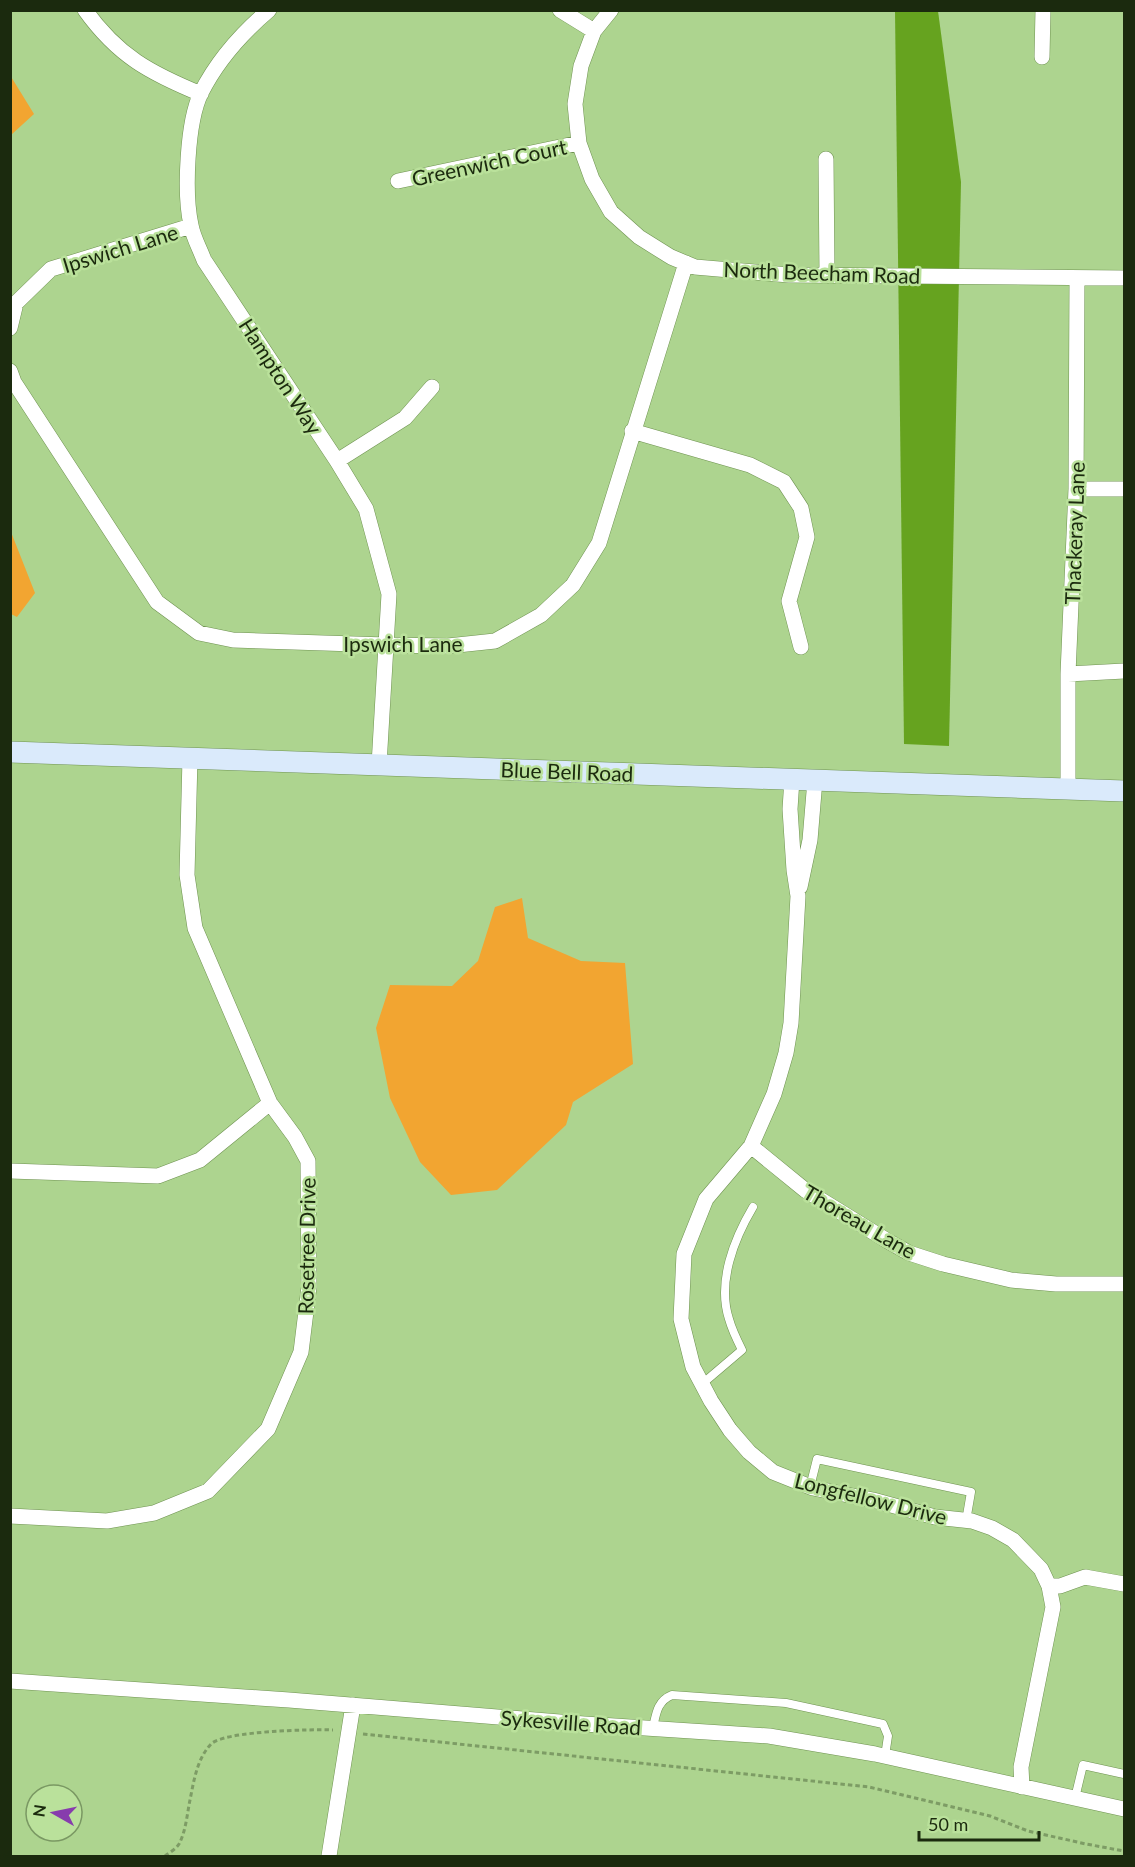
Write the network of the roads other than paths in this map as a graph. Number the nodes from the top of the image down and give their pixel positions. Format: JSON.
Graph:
{"nodes":[{"id":1,"x":85,"y":10,"type":"edge"},
{"id":2,"x":268,"y":10,"type":"edge"},
{"id":3,"x":560,"y":10,"type":"edge"},
{"id":4,"x":611,"y":10,"type":"edge"},
{"id":5,"x":1043,"y":10,"type":"edge"},
{"id":6,"x":594,"y":31,"type":"junction"},
{"id":7,"x":1042,"y":57,"type":"dead end"},
{"id":8,"x":201,"y":94,"type":"junction"},
{"id":9,"x":579,"y":143,"type":"junction"},
{"id":10,"x":826,"y":159,"type":"dead end"},
{"id":11,"x":398,"y":181,"type":"dead end"},
{"id":12,"x":191,"y":226,"type":"junction"},
{"id":13,"x":686,"y":263,"type":"junction"},
{"id":14,"x":827,"y":274,"type":"junction"},
{"id":15,"x":1077,"y":278,"type":"junction"},
{"id":16,"x":1125,"y":278,"type":"edge"},
{"id":17,"x":10,"y":328,"type":"edge"},
{"id":18,"x":10,"y":371,"type":"edge"},
{"id":19,"x":432,"y":387,"type":"dead end"},
{"id":20,"x":632,"y":431,"type":"junction"},
{"id":21,"x":337,"y":461,"type":"junction"},
{"id":22,"x":1076,"y":489,"type":"junction"},
{"id":23,"x":1125,"y":489,"type":"edge"},
{"id":24,"x":386,"y":645,"type":"junction"},
{"id":25,"x":801,"y":647,"type":"dead end"},
{"id":26,"x":1125,"y":671,"type":"edge"},
{"id":27,"x":1068,"y":674,"type":"junction"},
{"id":28,"x":10,"y":752,"type":"edge"},
{"id":29,"x":190,"y":758,"type":"junction"},
{"id":30,"x":380,"y":765,"type":"junction"},
{"id":31,"x":792,"y":779,"type":"junction"},
{"id":32,"x":815,"y":780,"type":"junction"},
{"id":33,"x":1068,"y":789,"type":"junction"},
{"id":34,"x":1125,"y":791,"type":"edge"},
{"id":35,"x":798,"y":896,"type":"junction"},
{"id":36,"x":270,"y":1103,"type":"junction"},
{"id":37,"x":751,"y":1146,"type":"junction"},
{"id":38,"x":10,"y":1171,"type":"edge"},
{"id":39,"x":753,"y":1207,"type":"dead end"},
{"id":40,"x":1125,"y":1284,"type":"edge"},
{"id":41,"x":702,"y":1384,"type":"junction"},
{"id":42,"x":810,"y":1487,"type":"junction"},
{"id":43,"x":10,"y":1516,"type":"edge"},
{"id":44,"x":966,"y":1521,"type":"junction"},
{"id":45,"x":1125,"y":1584,"type":"edge"},
{"id":46,"x":1049,"y":1586,"type":"junction"},
{"id":47,"x":10,"y":1681,"type":"edge"},
{"id":48,"x":353,"y":1705,"type":"junction"},
{"id":49,"x":653,"y":1728,"type":"junction"},
{"id":50,"x":885,"y":1756,"type":"junction"},
{"id":51,"x":1125,"y":1774,"type":"edge"},
{"id":52,"x":1022,"y":1786,"type":"junction"},
{"id":53,"x":1075,"y":1798,"type":"junction"},
{"id":54,"x":1125,"y":1809,"type":"edge"},
{"id":55,"x":329,"y":1857,"type":"edge"}],
"edges":[{"from":1,"to":8,"type":"street"},
{"from":2,"to":8,"type":"street","name":"Hampton Way"},
{"from":3,"to":6,"type":"street"},
{"from":4,"to":6,"type":"street","name":"North Beecham Road"},
{"from":5,"to":7,"type":"street"},
{"from":6,"to":9,"type":"street","name":"North Beecham Road"},
{"from":8,"to":12,"type":"street","name":"Hampton Way"},
{"from":9,"to":11,"type":"street","name":"Greenwich Court"},
{"from":9,"to":13,"type":"street","name":"North Beecham Road"},
{"from":10,"to":14,"type":"street"},
{"from":12,"to":17,"type":"street","name":"Ipswich Lane"},
{"from":12,"to":21,"type":"street","name":"Hampton Way"},
{"from":13,"to":14,"type":"street","name":"North Beecham Road"},
{"from":13,"to":20,"type":"street","name":"Ipswich Lane"},
{"from":14,"to":15,"type":"street","name":"North Beecham Road"},
{"from":15,"to":16,"type":"street","name":"North Beecham Road"},
{"from":15,"to":22,"type":"street","name":"Thackeray Lane"},
{"from":18,"to":24,"type":"street","name":"Ipswich Lane"},
{"from":19,"to":21,"type":"street"},
{"from":20,"to":24,"type":"street","name":"Ipswich Lane"},
{"from":20,"to":25,"type":"street"},
{"from":21,"to":24,"type":"street","name":"Hampton Way"},
{"from":22,"to":23,"type":"street"},
{"from":22,"to":27,"type":"street","name":"Thackeray Lane"},
{"from":24,"to":30,"type":"street","name":"Hampton Way"},
{"from":26,"to":27,"type":"street"},
{"from":27,"to":33,"type":"street","name":"Thackeray Lane"},
{"from":28,"to":29,"type":"street","name":"Blue Bell Road"},
{"from":29,"to":30,"type":"street","name":"Blue Bell Road"},
{"from":29,"to":36,"type":"street","name":"Rosetree Drive"},
{"from":30,"to":31,"type":"street","name":"Blue Bell Road"},
{"from":31,"to":32,"type":"street","name":"Blue Bell Road"},
{"from":31,"to":35,"type":"street","name":"Longfellow Drive"},
{"from":32,"to":33,"type":"street","name":"Blue Bell Road"},
{"from":32,"to":35,"type":"street","name":"Longfellow Drive"},
{"from":33,"to":34,"type":"street","name":"Blue Bell Road"},
{"from":35,"to":37,"type":"street","name":"Longfellow Drive"},
{"from":36,"to":38,"type":"street"},
{"from":36,"to":43,"type":"street","name":"Rosetree Drive"},
{"from":37,"to":40,"type":"street","name":"Thoreau Lane"},
{"from":37,"to":41,"type":"street","name":"Longfellow Drive"},
{"from":39,"to":41,"type":"lane"},
{"from":41,"to":42,"type":"street","name":"Longfellow Drive"},
{"from":42,"to":44,"type":"street","name":"Longfellow Drive"},
{"from":42,"to":44,"type":"lane"},
{"from":44,"to":46,"type":"street","name":"Longfellow Drive"},
{"from":45,"to":46,"type":"street"},
{"from":46,"to":52,"type":"street","name":"Longfellow Drive"},
{"from":47,"to":48,"type":"street","name":"Sykesville Road"},
{"from":48,"to":49,"type":"street","name":"Sykesville Road"},
{"from":48,"to":55,"type":"street"},
{"from":49,"to":50,"type":"street","name":"Sykesville Road"},
{"from":49,"to":50,"type":"lane"},
{"from":50,"to":52,"type":"street","name":"Sykesville Road"},
{"from":51,"to":53,"type":"lane"},
{"from":52,"to":53,"type":"street","name":"Sykesville Road"},
{"from":53,"to":54,"type":"street","name":"Sykesville Road"}]}
